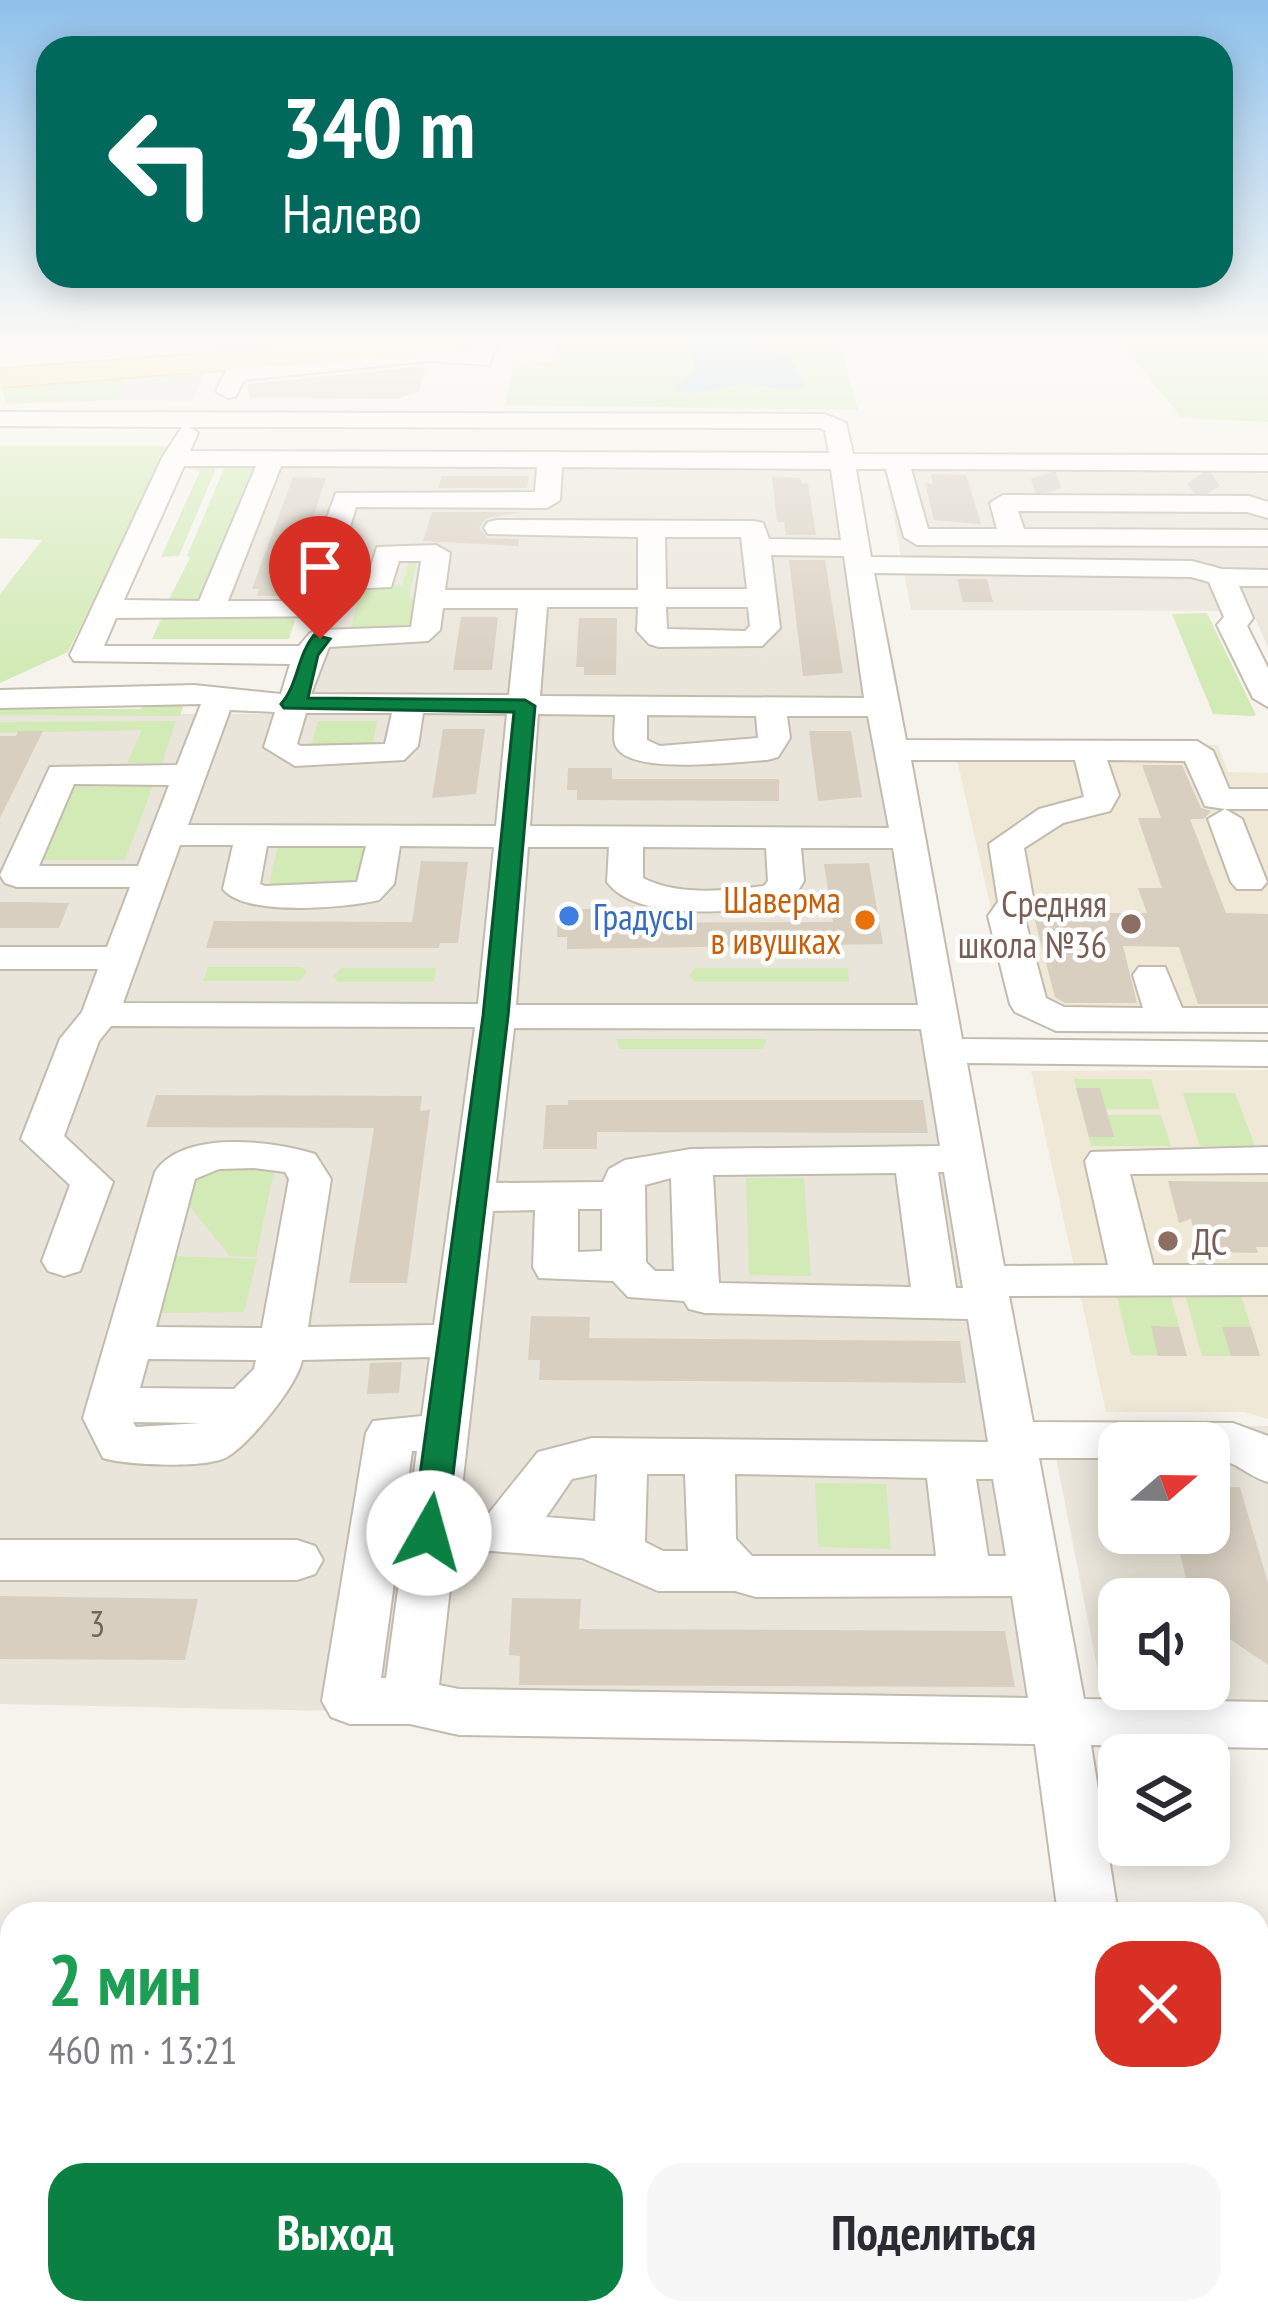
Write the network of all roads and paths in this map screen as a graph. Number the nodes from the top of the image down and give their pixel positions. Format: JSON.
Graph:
{"nodes":[{"id":1,"x":177,"y":452,"type":"edge"},
{"id":2,"x":232,"y":452,"type":"edge"},
{"id":3,"x":635,"y":452,"type":"edge"},
{"id":4,"x":836,"y":452,"type":"edge"},
{"id":5,"x":873,"y":452,"type":"edge"},
{"id":6,"x":272,"y":458,"type":"junction"},
{"id":7,"x":550,"y":459,"type":"junction"},
{"id":8,"x":896,"y":461,"type":"junction"},
{"id":9,"x":1268,"y":463,"type":"edge"},
{"id":10,"x":1046,"y":483,"type":"junction"},
{"id":11,"x":1203,"y":484,"type":"junction"},
{"id":12,"x":409,"y":499,"type":"junction"},
{"id":13,"x":731,"y":501,"type":"dead end"},
{"id":14,"x":1268,"y":510,"type":"edge"},
{"id":15,"x":651,"y":529,"type":"junction"},
{"id":16,"x":917,"y":537,"type":"junction"},
{"id":17,"x":755,"y":538,"type":"junction"},
{"id":18,"x":1012,"y":538,"type":"junction"},
{"id":19,"x":1268,"y":538,"type":"edge"},
{"id":20,"x":859,"y":556,"type":"junction"},
{"id":21,"x":697,"y":564,"type":"junction"},
{"id":22,"x":923,"y":566,"type":"junction"},
{"id":23,"x":1221,"y":577,"type":"junction"},
{"id":24,"x":1268,"y":578,"type":"edge"},
{"id":25,"x":652,"y":591,"type":"junction"},
{"id":26,"x":761,"y":598,"type":"junction"},
{"id":27,"x":430,"y":599,"type":"junction"},
{"id":28,"x":533,"y":599,"type":"junction"},
{"id":29,"x":325,"y":608,"type":"junction"},
{"id":30,"x":107,"y":609,"type":"junction"},
{"id":31,"x":210,"y":609,"type":"junction"},
{"id":32,"x":1268,"y":698,"type":"edge"},
{"id":33,"x":0,"y":699,"type":"edge"},
{"id":34,"x":218,"y":699,"type":"junction"},
{"id":35,"x":291,"y":704,"type":"junction"},
{"id":36,"x":409,"y":705,"type":"junction"},
{"id":37,"x":525,"y":706,"type":"junction"},
{"id":38,"x":631,"y":706,"type":"junction"},
{"id":39,"x":772,"y":707,"type":"junction"},
{"id":40,"x":881,"y":707,"type":"junction"},
{"id":41,"x":893,"y":750,"type":"junction"},
{"id":42,"x":1088,"y":750,"type":"junction"},
{"id":43,"x":190,"y":775,"type":"junction"},
{"id":44,"x":1268,"y":799,"type":"edge"},
{"id":45,"x":1221,"y":810,"type":"junction"},
{"id":46,"x":0,"y":824,"type":"edge"},
{"id":47,"x":38,"y":824,"type":"junction"},
{"id":48,"x":170,"y":835,"type":"junction"},
{"id":49,"x":385,"y":835,"type":"junction"},
{"id":50,"x":252,"y":836,"type":"junction"},
{"id":51,"x":509,"y":836,"type":"junction"},
{"id":52,"x":626,"y":837,"type":"junction"},
{"id":53,"x":783,"y":838,"type":"junction"},
{"id":54,"x":908,"y":838,"type":"junction"},
{"id":55,"x":154,"y":877,"type":"junction"},
{"id":56,"x":1250,"y":882,"type":"dead end"},
{"id":57,"x":0,"y":958,"type":"edge"},
{"id":58,"x":122,"y":958,"type":"junction"},
{"id":59,"x":1152,"y":975,"type":"dead end"},
{"id":60,"x":100,"y":1014,"type":"junction"},
{"id":61,"x":496,"y":1016,"type":"junction"},
{"id":62,"x":1166,"y":1018,"type":"junction"},
{"id":63,"x":1268,"y":1020,"type":"edge"},
{"id":64,"x":944,"y":1034,"type":"junction"},
{"id":65,"x":1268,"y":1054,"type":"edge"},
{"id":66,"x":915,"y":1160,"type":"junction"},
{"id":67,"x":966,"y":1160,"type":"junction"},
{"id":68,"x":1268,"y":1160,"type":"edge"},
{"id":69,"x":691,"y":1162,"type":"junction"},
{"id":70,"x":623,"y":1195,"type":"junction"},
{"id":71,"x":474,"y":1197,"type":"junction"},
{"id":72,"x":557,"y":1197,"type":"junction"},
{"id":73,"x":64,"y":1262,"type":"dead end"},
{"id":74,"x":624,"y":1266,"type":"junction"},
{"id":75,"x":1134,"y":1280,"type":"junction"},
{"id":76,"x":1268,"y":1280,"type":"edge"},
{"id":77,"x":697,"y":1286,"type":"junction"},
{"id":78,"x":988,"y":1292,"type":"junction"},
{"id":79,"x":936,"y":1302,"type":"junction"},
{"id":80,"x":452,"y":1341,"type":"junction"},
{"id":81,"x":129,"y":1343,"type":"junction"},
{"id":82,"x":282,"y":1344,"type":"junction"},
{"id":83,"x":441,"y":1434,"type":"junction"},
{"id":84,"x":1014,"y":1450,"type":"junction"},
{"id":85,"x":623,"y":1455,"type":"junction"},
{"id":86,"x":710,"y":1456,"type":"junction"},
{"id":87,"x":949,"y":1460,"type":"junction"},
{"id":88,"x":1268,"y":1464,"type":"edge"},
{"id":89,"x":380,"y":1494,"type":"junction"},
{"id":90,"x":429,"y":1529,"type":"junction"},
{"id":91,"x":496,"y":1533,"type":"junction"},
{"id":92,"x":620,"y":1550,"type":"junction"},
{"id":93,"x":370,"y":1559,"type":"junction"},
{"id":94,"x":0,"y":1560,"type":"edge"},
{"id":95,"x":297,"y":1560,"type":"dead end"},
{"id":96,"x":735,"y":1571,"type":"junction"},
{"id":97,"x":965,"y":1576,"type":"junction"},
{"id":98,"x":1032,"y":1576,"type":"junction"},
{"id":99,"x":360,"y":1627,"type":"junction"},
{"id":100,"x":417,"y":1628,"type":"junction"},
{"id":101,"x":410,"y":1701,"type":"junction"},
{"id":102,"x":1060,"y":1722,"type":"junction"},
{"id":103,"x":1268,"y":1725,"type":"edge"},
{"id":104,"x":1086,"y":1902,"type":"edge"}],
"edges":[{"from":1,"to":30,"type":"street"},
{"from":2,"to":6,"type":"street"},
{"from":3,"to":7,"type":"street"},
{"from":4,"to":20,"type":"street"},
{"from":5,"to":8,"type":"street"},
{"from":6,"to":7,"type":"street"},
{"from":6,"to":31,"type":"street"},
{"from":7,"to":12,"type":"street"},
{"from":8,"to":10,"type":"street"},
{"from":8,"to":16,"type":"street"},
{"from":9,"to":11,"type":"street"},
{"from":10,"to":11,"type":"street"},
{"from":10,"to":11,"type":"street"},
{"from":10,"to":18,"type":"street"},
{"from":11,"to":14,"type":"street"},
{"from":12,"to":15,"type":"street"},
{"from":12,"to":29,"type":"street"},
{"from":13,"to":17,"type":"street"},
{"from":15,"to":21,"type":"street"},
{"from":15,"to":25,"type":"street"},
{"from":16,"to":18,"type":"street"},
{"from":16,"to":22,"type":"street"},
{"from":17,"to":20,"type":"street"},
{"from":17,"to":21,"type":"street"},
{"from":17,"to":26,"type":"street"},
{"from":18,"to":19,"type":"street"},
{"from":20,"to":22,"type":"street"},
{"from":20,"to":40,"type":"street"},
{"from":21,"to":25,"type":"street"},
{"from":21,"to":26,"type":"street"},
{"from":22,"to":23,"type":"street"},
{"from":23,"to":24,"type":"street"},
{"from":23,"to":32,"type":"street"},
{"from":25,"to":26,"type":"street"},
{"from":25,"to":28,"type":"street"},
{"from":27,"to":28,"type":"street"},
{"from":27,"to":29,"type":"street"},
{"from":27,"to":29,"type":"street"},
{"from":28,"to":37,"type":"street"},
{"from":29,"to":30,"type":"street"},
{"from":29,"to":31,"type":"street"},
{"from":29,"to":35,"type":"street"},
{"from":30,"to":31,"type":"street"},
{"from":33,"to":34,"type":"street"},
{"from":34,"to":35,"type":"street"},
{"from":34,"to":43,"type":"street"},
{"from":35,"to":36,"type":"street"},
{"from":35,"to":36,"type":"street"},
{"from":36,"to":37,"type":"street"},
{"from":37,"to":38,"type":"street"},
{"from":37,"to":51,"type":"street"},
{"from":38,"to":39,"type":"street"},
{"from":38,"to":39,"type":"street"},
{"from":39,"to":40,"type":"street"},
{"from":40,"to":41,"type":"street"},
{"from":41,"to":42,"type":"street"},
{"from":41,"to":54,"type":"street"},
{"from":42,"to":45,"type":"street"},
{"from":42,"to":62,"type":"street"},
{"from":43,"to":47,"type":"street"},
{"from":43,"to":48,"type":"street"},
{"from":44,"to":45,"type":"street"},
{"from":45,"to":56,"type":"street"},
{"from":46,"to":47,"type":"street"},
{"from":47,"to":55,"type":"street"},
{"from":48,"to":50,"type":"street"},
{"from":48,"to":55,"type":"street"},
{"from":49,"to":50,"type":"street"},
{"from":49,"to":50,"type":"street"},
{"from":49,"to":51,"type":"street"},
{"from":51,"to":52,"type":"street"},
{"from":51,"to":61,"type":"street"},
{"from":52,"to":53,"type":"street"},
{"from":52,"to":53,"type":"street"},
{"from":53,"to":54,"type":"street"},
{"from":54,"to":64,"type":"street"},
{"from":55,"to":58,"type":"street"},
{"from":57,"to":58,"type":"street"},
{"from":58,"to":60,"type":"street"},
{"from":59,"to":62,"type":"street"},
{"from":60,"to":61,"type":"street"},
{"from":60,"to":73,"type":"street"},
{"from":61,"to":64,"type":"street"},
{"from":61,"to":71,"type":"street"},
{"from":62,"to":63,"type":"street"},
{"from":64,"to":65,"type":"street"},
{"from":64,"to":67,"type":"street"},
{"from":66,"to":67,"type":"street"},
{"from":66,"to":69,"type":"street"},
{"from":66,"to":79,"type":"street"},
{"from":67,"to":78,"type":"street"},
{"from":68,"to":75,"type":"street"},
{"from":69,"to":70,"type":"street"},
{"from":69,"to":77,"type":"street"},
{"from":70,"to":72,"type":"street"},
{"from":70,"to":74,"type":"street"},
{"from":71,"to":72,"type":"street"},
{"from":71,"to":80,"type":"street"},
{"from":72,"to":74,"type":"street"},
{"from":74,"to":77,"type":"street"},
{"from":75,"to":76,"type":"street"},
{"from":75,"to":78,"type":"street"},
{"from":77,"to":79,"type":"street"},
{"from":78,"to":79,"type":"street"},
{"from":78,"to":84,"type":"street"},
{"from":80,"to":82,"type":"street"},
{"from":80,"to":83,"type":"street"},
{"from":81,"to":82,"type":"street"},
{"from":81,"to":82,"type":"street"},
{"from":81,"to":82,"type":"street"},
{"from":83,"to":89,"type":"street"},
{"from":83,"to":90,"type":"street"},
{"from":84,"to":87,"type":"street"},
{"from":84,"to":88,"type":"street"},
{"from":84,"to":98,"type":"street"},
{"from":85,"to":86,"type":"street"},
{"from":85,"to":91,"type":"street"},
{"from":85,"to":92,"type":"street"},
{"from":86,"to":87,"type":"street"},
{"from":86,"to":96,"type":"street"},
{"from":87,"to":97,"type":"street"},
{"from":89,"to":90,"type":"street"},
{"from":89,"to":93,"type":"street"},
{"from":90,"to":91,"type":"street"},
{"from":90,"to":93,"type":"street"},
{"from":90,"to":100,"type":"street"},
{"from":91,"to":92,"type":"street"},
{"from":92,"to":96,"type":"street"},
{"from":93,"to":99,"type":"street"},
{"from":94,"to":95,"type":"street"},
{"from":96,"to":97,"type":"street"},
{"from":97,"to":98,"type":"street"},
{"from":98,"to":102,"type":"street"},
{"from":99,"to":100,"type":"street"},
{"from":99,"to":101,"type":"street"},
{"from":100,"to":101,"type":"street"},
{"from":101,"to":102,"type":"street"},
{"from":102,"to":103,"type":"street"},
{"from":102,"to":104,"type":"street"}]}
